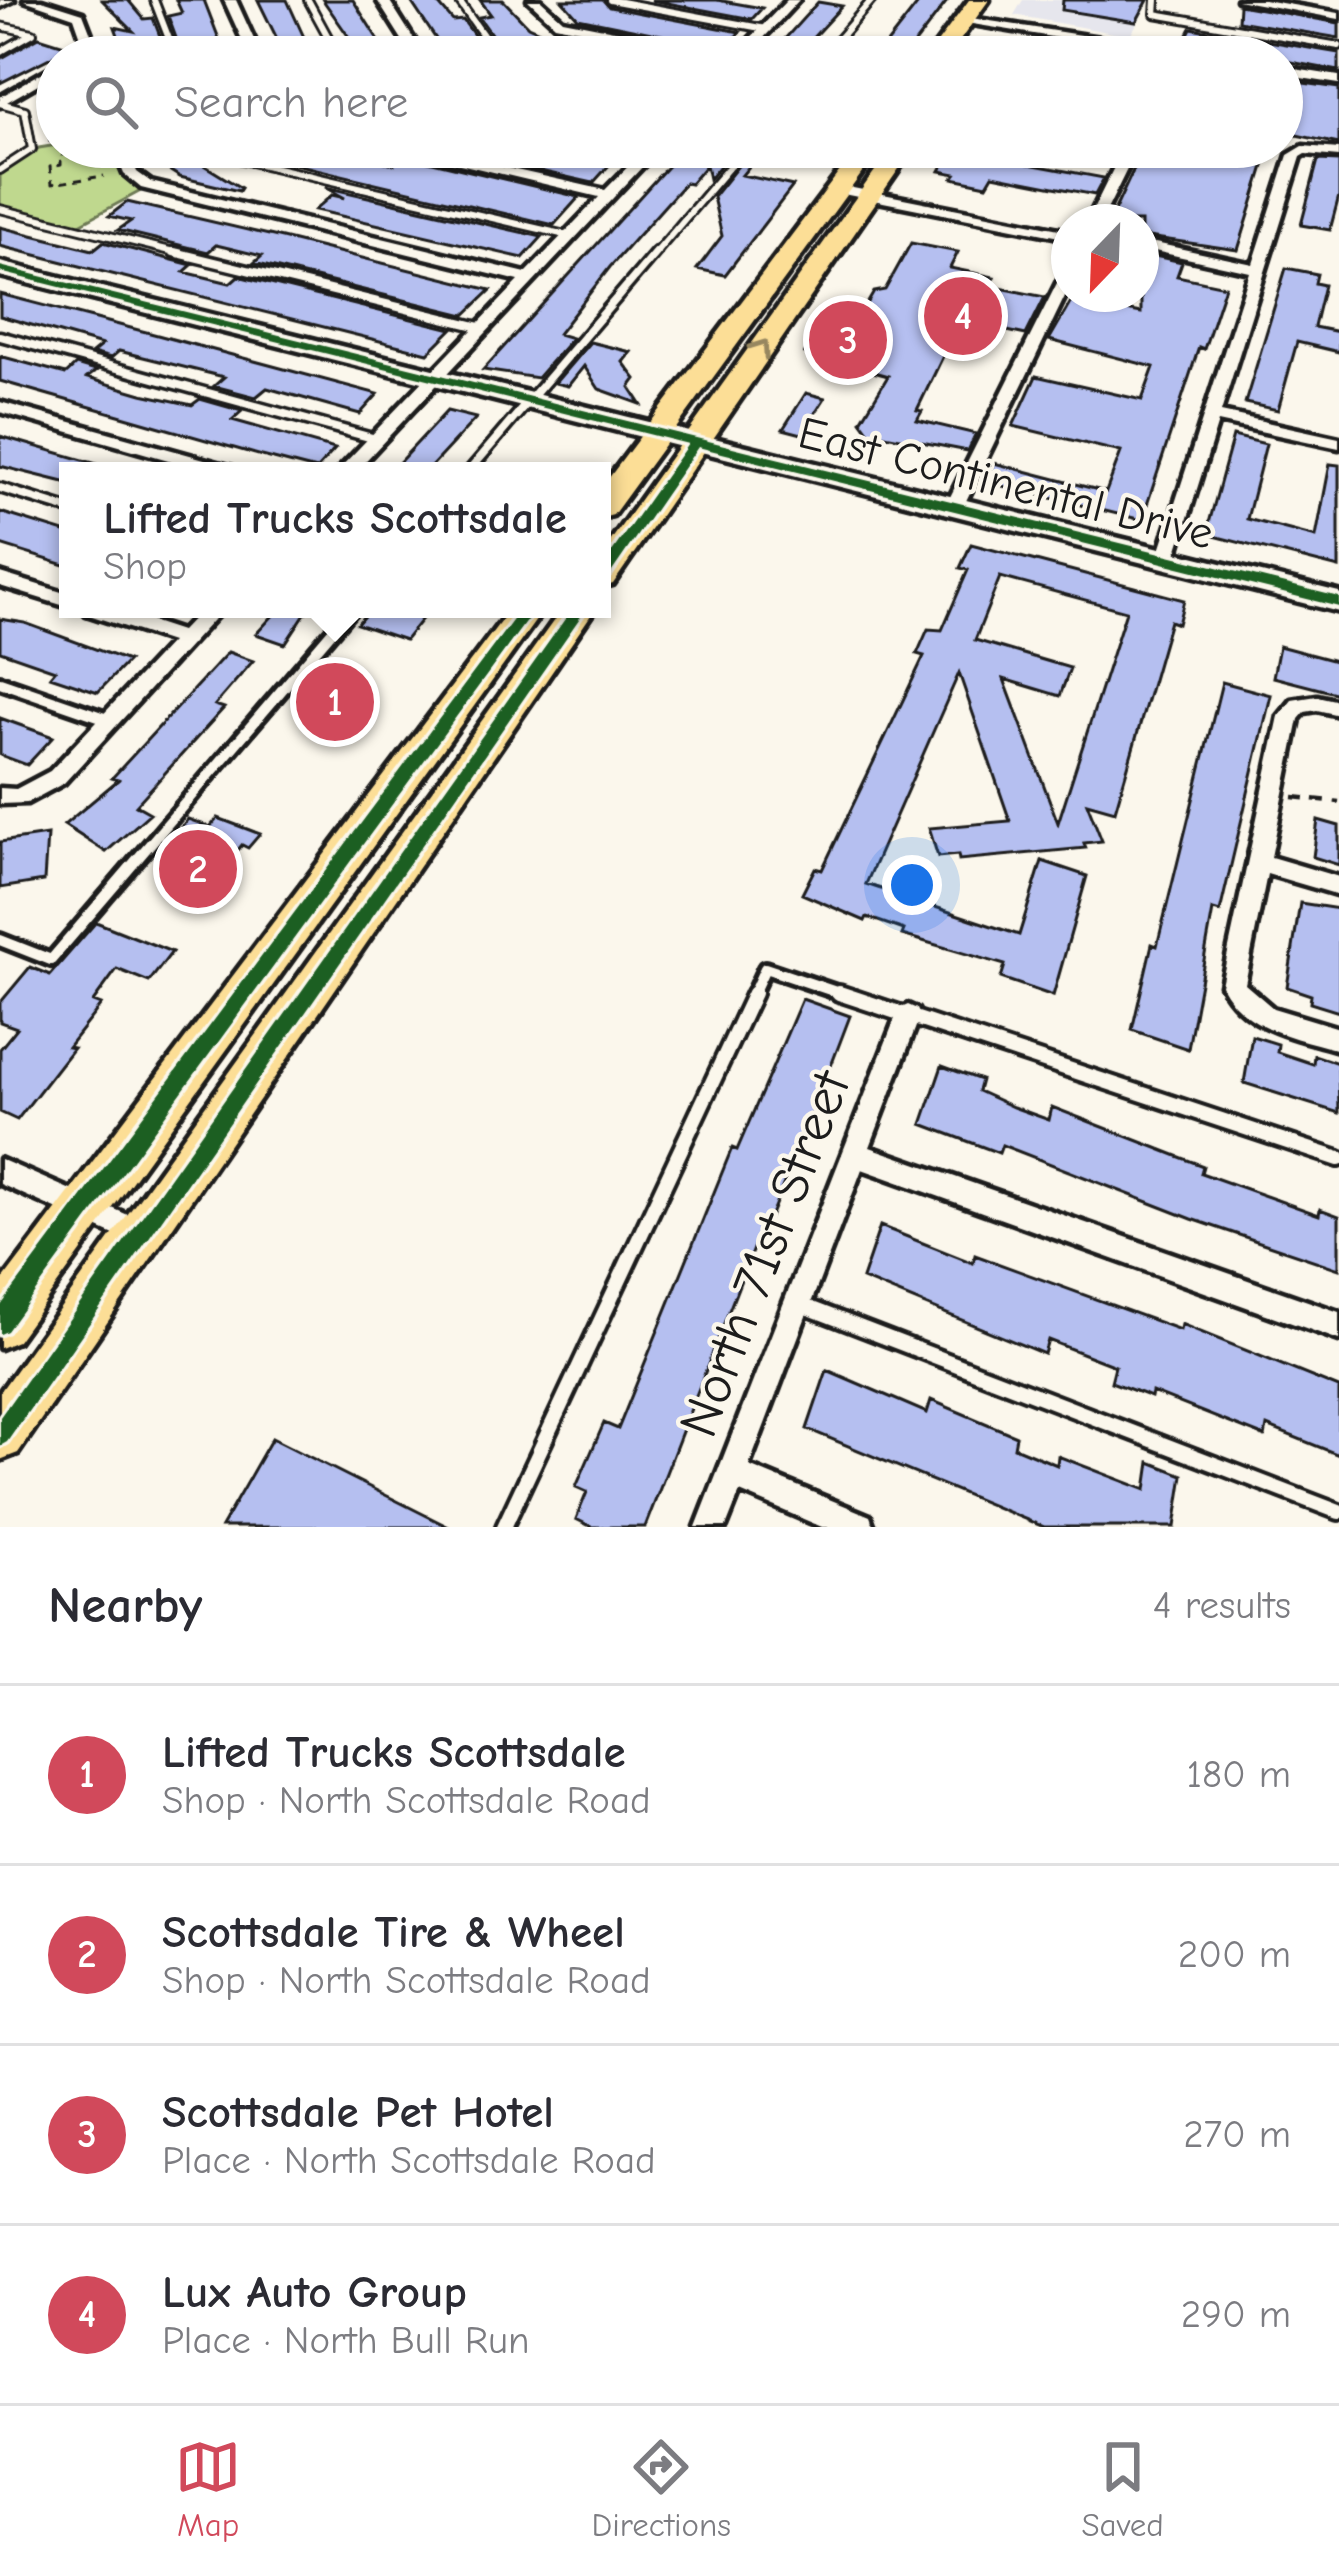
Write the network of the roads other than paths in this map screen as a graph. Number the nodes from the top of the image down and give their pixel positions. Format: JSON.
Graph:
{"nodes":[{"id":1,"x":30,"y":0,"type":"edge"},
{"id":2,"x":154,"y":0,"type":"edge"},
{"id":3,"x":230,"y":0,"type":"edge"},
{"id":4,"x":308,"y":0,"type":"edge"},
{"id":5,"x":383,"y":0,"type":"edge"},
{"id":6,"x":458,"y":0,"type":"edge"},
{"id":7,"x":534,"y":0,"type":"edge"},
{"id":8,"x":610,"y":0,"type":"edge"},
{"id":9,"x":790,"y":0,"type":"edge"},
{"id":10,"x":872,"y":0,"type":"edge"},
{"id":11,"x":979,"y":0,"type":"edge"},
{"id":12,"x":1007,"y":0,"type":"edge"},
{"id":13,"x":1156,"y":0,"type":"edge"},
{"id":14,"x":1243,"y":0,"type":"edge"},
{"id":15,"x":1339,"y":16,"type":"edge"},
{"id":16,"x":964,"y":20,"type":"junction"},
{"id":17,"x":0,"y":26,"type":"edge"},
{"id":18,"x":766,"y":29,"type":"junction"},
{"id":19,"x":985,"y":32,"type":"junction"},
{"id":20,"x":87,"y":36,"type":"edge"},
{"id":21,"x":168,"y":36,"type":"edge"},
{"id":22,"x":246,"y":36,"type":"edge"},
{"id":23,"x":328,"y":36,"type":"edge"},
{"id":24,"x":406,"y":36,"type":"edge"},
{"id":25,"x":484,"y":36,"type":"edge"},
{"id":26,"x":627,"y":36,"type":"edge"},
{"id":27,"x":758,"y":36,"type":"edge"},
{"id":28,"x":841,"y":36,"type":"edge"},
{"id":29,"x":952,"y":36,"type":"edge"},
{"id":30,"x":1017,"y":36,"type":"edge"},
{"id":31,"x":1282,"y":36,"type":"edge"},
{"id":32,"x":1303,"y":40,"type":"edge"},
{"id":33,"x":1339,"y":46,"type":"edge"},
{"id":34,"x":0,"y":52,"type":"edge"},
{"id":35,"x":1303,"y":74,"type":"edge"},
{"id":36,"x":1339,"y":80,"type":"edge"},
{"id":37,"x":36,"y":81,"type":"edge"},
{"id":38,"x":0,"y":102,"type":"edge"},
{"id":39,"x":1303,"y":150,"type":"edge"},
{"id":40,"x":1339,"y":153,"type":"edge"},
{"id":41,"x":129,"y":168,"type":"edge"},
{"id":42,"x":277,"y":168,"type":"edge"},
{"id":43,"x":489,"y":168,"type":"edge"},
{"id":44,"x":634,"y":168,"type":"edge"},
{"id":45,"x":728,"y":168,"type":"edge"},
{"id":46,"x":854,"y":168,"type":"edge"},
{"id":47,"x":888,"y":168,"type":"edge"},
{"id":48,"x":1121,"y":168,"type":"edge"},
{"id":49,"x":1291,"y":168,"type":"edge"},
{"id":50,"x":0,"y":170,"type":"edge"},
{"id":51,"x":838,"y":189,"type":"junction"},
{"id":52,"x":609,"y":195,"type":"junction"},
{"id":53,"x":869,"y":195,"type":"junction"},
{"id":54,"x":1103,"y":204,"type":"edge"},
{"id":55,"x":0,"y":209,"type":"edge"},
{"id":56,"x":1051,"y":231,"type":"edge"},
{"id":57,"x":570,"y":236,"type":"junction"},
{"id":58,"x":1159,"y":249,"type":"edge"},
{"id":59,"x":1159,"y":258,"type":"edge"},
{"id":60,"x":0,"y":269,"type":"edge"},
{"id":61,"x":1256,"y":274,"type":"junction"},
{"id":62,"x":530,"y":279,"type":"junction"},
{"id":63,"x":1051,"y":310,"type":"edge"},
{"id":64,"x":484,"y":328,"type":"junction"},
{"id":65,"x":0,"y":336,"type":"edge"},
{"id":66,"x":435,"y":380,"type":"junction"},
{"id":67,"x":527,"y":402,"type":"junction"},
{"id":68,"x":0,"y":406,"type":"edge"},
{"id":69,"x":1210,"y":415,"type":"junction"},
{"id":70,"x":656,"y":435,"type":"junction"},
{"id":71,"x":376,"y":439,"type":"junction"},
{"id":72,"x":1339,"y":443,"type":"edge"},
{"id":73,"x":694,"y":444,"type":"junction"},
{"id":74,"x":196,"y":462,"type":"edge"},
{"id":75,"x":354,"y":462,"type":"edge"},
{"id":76,"x":477,"y":462,"type":"edge"},
{"id":77,"x":0,"y":488,"type":"edge"},
{"id":78,"x":611,"y":496,"type":"edge"},
{"id":79,"x":955,"y":505,"type":"junction"},
{"id":80,"x":59,"y":506,"type":"edge"},
{"id":81,"x":1166,"y":560,"type":"junction"},
{"id":82,"x":611,"y":563,"type":"edge"},
{"id":83,"x":0,"y":579,"type":"edge"},
{"id":84,"x":59,"y":598,"type":"edge"},
{"id":85,"x":1339,"y":602,"type":"edge"},
{"id":86,"x":121,"y":618,"type":"edge"},
{"id":87,"x":205,"y":618,"type":"edge"},
{"id":88,"x":343,"y":618,"type":"edge"},
{"id":89,"x":521,"y":618,"type":"edge"},
{"id":90,"x":573,"y":618,"type":"edge"},
{"id":91,"x":185,"y":639,"type":"junction"},
{"id":92,"x":0,"y":682,"type":"edge"},
{"id":93,"x":1339,"y":708,"type":"edge"},
{"id":94,"x":110,"y":720,"type":"junction"},
{"id":95,"x":10,"y":797,"type":"edge"},
{"id":96,"x":1261,"y":863,"type":"junction"},
{"id":97,"x":1339,"y":886,"type":"edge"},
{"id":98,"x":0,"y":940,"type":"edge"},
{"id":99,"x":908,"y":1016,"type":"junction"},
{"id":100,"x":1339,"y":1039,"type":"edge"},
{"id":101,"x":855,"y":1154,"type":"junction"},
{"id":102,"x":1339,"y":1159,"type":"edge"},
{"id":103,"x":0,"y":1171,"type":"edge"},
{"id":104,"x":86,"y":1210,"type":"junction"},
{"id":105,"x":142,"y":1234,"type":"junction"},
{"id":106,"x":796,"y":1303,"type":"junction"},
{"id":107,"x":0,"y":1324,"type":"edge"},
{"id":108,"x":1339,"y":1326,"type":"edge"},
{"id":109,"x":0,"y":1435,"type":"edge"},
{"id":110,"x":731,"y":1474,"type":"junction"},
{"id":111,"x":1339,"y":1512,"type":"edge"},
{"id":112,"x":504,"y":1527,"type":"edge"},
{"id":113,"x":711,"y":1527,"type":"edge"},
{"id":114,"x":859,"y":1527,"type":"edge"}],
"edges":[{"from":1,"to":20,"type":"street"},
{"from":2,"to":21,"type":"lane"},
{"from":3,"to":22,"type":"street"},
{"from":4,"to":23,"type":"lane"},
{"from":5,"to":24,"type":"street"},
{"from":6,"to":25,"type":"lane"},
{"from":7,"to":26,"type":"street"},
{"from":8,"to":18,"type":"lane"},
{"from":9,"to":18,"type":"street"},
{"from":10,"to":28,"type":"lane"},
{"from":11,"to":16,"type":"main road"},
{"from":12,"to":19,"type":"main road"},
{"from":13,"to":31,"type":"lane"},
{"from":14,"to":15,"type":"street"},
{"from":16,"to":19,"type":"street"},
{"from":16,"to":29,"type":"main road"},
{"from":17,"to":34,"type":"lane"},
{"from":18,"to":27,"type":"street"},
{"from":19,"to":30,"type":"street"},
{"from":32,"to":33,"type":"lane"},
{"from":35,"to":36,"type":"street"},
{"from":37,"to":38,"type":"street"},
{"from":38,"to":50,"type":"lane"},
{"from":39,"to":40,"type":"street"},
{"from":41,"to":62,"type":"street"},
{"from":42,"to":57,"type":"lane"},
{"from":43,"to":52,"type":"street"},
{"from":44,"to":52,"type":"street"},
{"from":45,"to":67,"type":"lane"},
{"from":46,"to":51,"type":"main road"},
{"from":47,"to":53,"type":"main road"},
{"from":48,"to":54,"type":"street"},
{"from":49,"to":61,"type":"street"},
{"from":51,"to":53,"type":"street"},
{"from":51,"to":70,"type":"main road"},
{"from":52,"to":57,"type":"street"},
{"from":53,"to":56,"type":"street"},
{"from":73,"to":53,"type":"main road","one_way":true},
{"from":55,"to":64,"type":"lane"},
{"from":57,"to":62,"type":"street"},
{"from":58,"to":61,"type":"street"},
{"from":59,"to":61,"type":"street"},
{"from":60,"to":66,"type":"street","name":"East Continental Drive"},
{"from":61,"to":69,"type":"street"},
{"from":62,"to":64,"type":"street"},
{"from":63,"to":79,"type":"street"},
{"from":64,"to":66,"type":"street"},
{"from":65,"to":71,"type":"lane"},
{"from":66,"to":67,"type":"street","name":"East Continental Drive"},
{"from":66,"to":71,"type":"street"},
{"from":67,"to":70,"type":"street","name":"East Continental Drive"},
{"from":67,"to":76,"type":"lane"},
{"from":68,"to":74,"type":"street"},
{"from":69,"to":72,"type":"street"},
{"from":69,"to":81,"type":"street"},
{"from":70,"to":73,"type":"street","name":"East Continental Drive"},
{"from":70,"to":78,"type":"main road"},
{"from":71,"to":75,"type":"street"},
{"from":73,"to":79,"type":"street","name":"East Continental Drive"},
{"from":73,"to":82,"type":"main road"},
{"from":77,"to":80,"type":"lane"},
{"from":79,"to":81,"type":"street","name":"East Continental Drive"},
{"from":81,"to":85,"type":"street","name":"East Continental Drive"},
{"from":83,"to":84,"type":"street"},
{"from":86,"to":91,"type":"street"},
{"from":87,"to":91,"type":"street"},
{"from":88,"to":98,"type":"lane"},
{"from":89,"to":104,"type":"main road"},
{"from":90,"to":105,"type":"main road"},
{"from":91,"to":94,"type":"street"},
{"from":92,"to":94,"type":"lane"},
{"from":93,"to":96,"type":"street"},
{"from":94,"to":95,"type":"street"},
{"from":96,"to":97,"type":"street"},
{"from":96,"to":100,"type":"street"},
{"from":99,"to":101,"type":"street","name":"North 71st Street"},
{"from":99,"to":102,"type":"lane"},
{"from":99,"to":112,"type":"lane"},
{"from":101,"to":106,"type":"street","name":"North 71st Street"},
{"from":101,"to":108,"type":"street"},
{"from":103,"to":104,"type":"street"},
{"from":104,"to":105,"type":"street"},
{"from":104,"to":107,"type":"main road"},
{"from":105,"to":109,"type":"main road"},
{"from":106,"to":110,"type":"street","name":"North 71st Street"},
{"from":106,"to":111,"type":"lane"},
{"from":110,"to":113,"type":"street","name":"North 71st Street"},
{"from":110,"to":114,"type":"street"}]}
